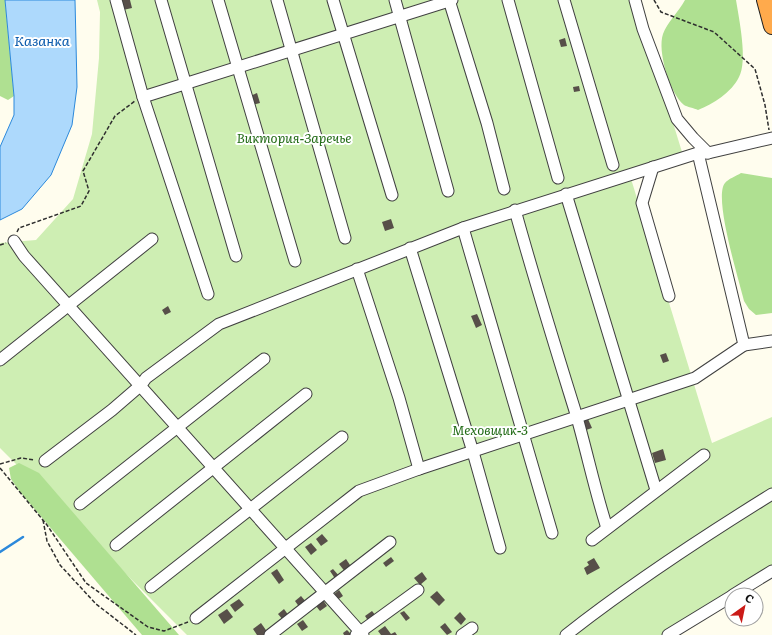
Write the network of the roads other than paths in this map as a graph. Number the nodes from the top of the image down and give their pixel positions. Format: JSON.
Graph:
{"nodes":[{"id":1,"x":116,"y":0,"type":"edge"},
{"id":2,"x":161,"y":0,"type":"edge"},
{"id":3,"x":218,"y":0,"type":"edge"},
{"id":4,"x":277,"y":0,"type":"edge"},
{"id":5,"x":333,"y":0,"type":"edge"},
{"id":6,"x":395,"y":0,"type":"edge"},
{"id":7,"x":450,"y":0,"type":"edge"},
{"id":8,"x":508,"y":0,"type":"edge"},
{"id":9,"x":564,"y":0,"type":"edge"},
{"id":10,"x":635,"y":0,"type":"edge"},
{"id":11,"x":765,"y":0,"type":"edge"},
{"id":12,"x":400,"y":16,"type":"junction"},
{"id":13,"x":772,"y":26,"type":"edge"},
{"id":14,"x":343,"y":34,"type":"junction"},
{"id":15,"x":292,"y":50,"type":"junction"},
{"id":16,"x":238,"y":67,"type":"junction"},
{"id":17,"x":186,"y":83,"type":"junction"},
{"id":18,"x":143,"y":97,"type":"junction"},
{"id":19,"x":771,"y":137,"type":"edge"},
{"id":20,"x":703,"y":153,"type":"junction"},
{"id":21,"x":613,"y":165,"type":"dead end"},
{"id":22,"x":653,"y":167,"type":"junction"},
{"id":23,"x":558,"y":178,"type":"dead end"},
{"id":24,"x":504,"y":189,"type":"dead end"},
{"id":25,"x":448,"y":190,"type":"dead end"},
{"id":26,"x":566,"y":194,"type":"junction"},
{"id":27,"x":392,"y":195,"type":"dead end"},
{"id":28,"x":515,"y":210,"type":"junction"},
{"id":29,"x":463,"y":228,"type":"junction"},
{"id":30,"x":345,"y":238,"type":"dead end"},
{"id":31,"x":152,"y":239,"type":"dead end"},
{"id":32,"x":14,"y":241,"type":"road end"},
{"id":33,"x":410,"y":248,"type":"junction"},
{"id":34,"x":236,"y":256,"type":"dead end"},
{"id":35,"x":295,"y":261,"type":"dead end"},
{"id":36,"x":357,"y":269,"type":"junction"},
{"id":37,"x":208,"y":294,"type":"dead end"},
{"id":38,"x":669,"y":296,"type":"dead end"},
{"id":39,"x":69,"y":306,"type":"junction"},
{"id":40,"x":772,"y":341,"type":"edge"},
{"id":41,"x":744,"y":345,"type":"junction"},
{"id":42,"x":264,"y":359,"type":"dead end"},
{"id":43,"x":0,"y":360,"type":"edge"},
{"id":44,"x":141,"y":385,"type":"junction"},
{"id":45,"x":306,"y":394,"type":"dead end"},
{"id":46,"x":628,"y":400,"type":"junction"},
{"id":47,"x":576,"y":416,"type":"junction"},
{"id":48,"x":178,"y":427,"type":"junction"},
{"id":49,"x":525,"y":435,"type":"junction"},
{"id":50,"x":342,"y":437,"type":"dead end"},
{"id":51,"x":473,"y":452,"type":"junction"},
{"id":52,"x":704,"y":455,"type":"dead end"},
{"id":53,"x":45,"y":461,"type":"road end"},
{"id":54,"x":214,"y":467,"type":"junction"},
{"id":55,"x":419,"y":469,"type":"junction"},
{"id":56,"x":656,"y":490,"type":"junction"},
{"id":57,"x":772,"y":494,"type":"edge"},
{"id":58,"x":80,"y":504,"type":"dead end"},
{"id":59,"x":251,"y":508,"type":"junction"},
{"id":60,"x":607,"y":528,"type":"junction"},
{"id":61,"x":552,"y":533,"type":"dead end"},
{"id":62,"x":592,"y":540,"type":"dead end"},
{"id":63,"x":390,"y":542,"type":"dead end"},
{"id":64,"x":116,"y":545,"type":"dead end"},
{"id":65,"x":287,"y":548,"type":"junction"},
{"id":66,"x":500,"y":548,"type":"dead end"},
{"id":67,"x":772,"y":571,"type":"edge"},
{"id":68,"x":151,"y":587,"type":"dead end"},
{"id":69,"x":746,"y":587,"type":"edge"},
{"id":70,"x":418,"y":590,"type":"dead end"},
{"id":71,"x":326,"y":592,"type":"junction"},
{"id":72,"x":724,"y":601,"type":"edge"},
{"id":73,"x":196,"y":618,"type":"road end"},
{"id":74,"x":472,"y":628,"type":"dead end"},
{"id":75,"x":360,"y":634,"type":"edge"},
{"id":76,"x":270,"y":635,"type":"edge"},
{"id":77,"x":462,"y":635,"type":"edge"},
{"id":78,"x":566,"y":635,"type":"edge"},
{"id":79,"x":668,"y":635,"type":"edge"}],
"edges":[{"from":1,"to":18,"type":"street"},
{"from":2,"to":17,"type":"street"},
{"from":3,"to":16,"type":"street"},
{"from":4,"to":15,"type":"street"},
{"from":5,"to":14,"type":"street"},
{"from":6,"to":12,"type":"street"},
{"from":7,"to":12,"type":"street"},
{"from":7,"to":24,"type":"street"},
{"from":8,"to":23,"type":"street"},
{"from":9,"to":21,"type":"street"},
{"from":10,"to":20,"type":"street"},
{"from":11,"to":13,"type":"highway"},
{"from":12,"to":14,"type":"street"},
{"from":12,"to":25,"type":"street"},
{"from":14,"to":15,"type":"street"},
{"from":14,"to":27,"type":"street"},
{"from":15,"to":16,"type":"street"},
{"from":15,"to":30,"type":"street"},
{"from":16,"to":17,"type":"street"},
{"from":16,"to":35,"type":"street"},
{"from":17,"to":18,"type":"street"},
{"from":17,"to":34,"type":"street"},
{"from":18,"to":37,"type":"street"},
{"from":19,"to":20,"type":"street"},
{"from":20,"to":22,"type":"street"},
{"from":20,"to":41,"type":"street"},
{"from":22,"to":26,"type":"street"},
{"from":22,"to":38,"type":"street"},
{"from":26,"to":28,"type":"street"},
{"from":26,"to":46,"type":"street"},
{"from":28,"to":29,"type":"street"},
{"from":28,"to":47,"type":"street"},
{"from":29,"to":33,"type":"street"},
{"from":29,"to":49,"type":"street"},
{"from":31,"to":39,"type":"street"},
{"from":32,"to":39,"type":"street"},
{"from":33,"to":36,"type":"street"},
{"from":33,"to":51,"type":"street"},
{"from":36,"to":44,"type":"street"},
{"from":36,"to":55,"type":"street"},
{"from":39,"to":43,"type":"street"},
{"from":39,"to":44,"type":"street"},
{"from":40,"to":41,"type":"street"},
{"from":41,"to":46,"type":"street"},
{"from":42,"to":48,"type":"street"},
{"from":44,"to":48,"type":"street"},
{"from":44,"to":53,"type":"street"},
{"from":45,"to":54,"type":"street"},
{"from":46,"to":47,"type":"street"},
{"from":46,"to":56,"type":"street"},
{"from":47,"to":49,"type":"street"},
{"from":47,"to":60,"type":"street"},
{"from":48,"to":54,"type":"street"},
{"from":48,"to":58,"type":"street"},
{"from":49,"to":51,"type":"street"},
{"from":49,"to":61,"type":"street"},
{"from":50,"to":59,"type":"street"},
{"from":51,"to":55,"type":"street"},
{"from":51,"to":66,"type":"street"},
{"from":52,"to":56,"type":"street"},
{"from":54,"to":59,"type":"street"},
{"from":54,"to":64,"type":"street"},
{"from":55,"to":65,"type":"street"},
{"from":56,"to":60,"type":"street"},
{"from":57,"to":78,"type":"street"},
{"from":59,"to":65,"type":"street"},
{"from":59,"to":68,"type":"street"},
{"from":60,"to":62,"type":"street"},
{"from":63,"to":71,"type":"street"},
{"from":65,"to":71,"type":"street"},
{"from":65,"to":73,"type":"street"},
{"from":67,"to":69,"type":"street"},
{"from":70,"to":75,"type":"street"},
{"from":71,"to":75,"type":"street"},
{"from":71,"to":76,"type":"street"},
{"from":72,"to":79,"type":"street"},
{"from":74,"to":77,"type":"street"}]}
